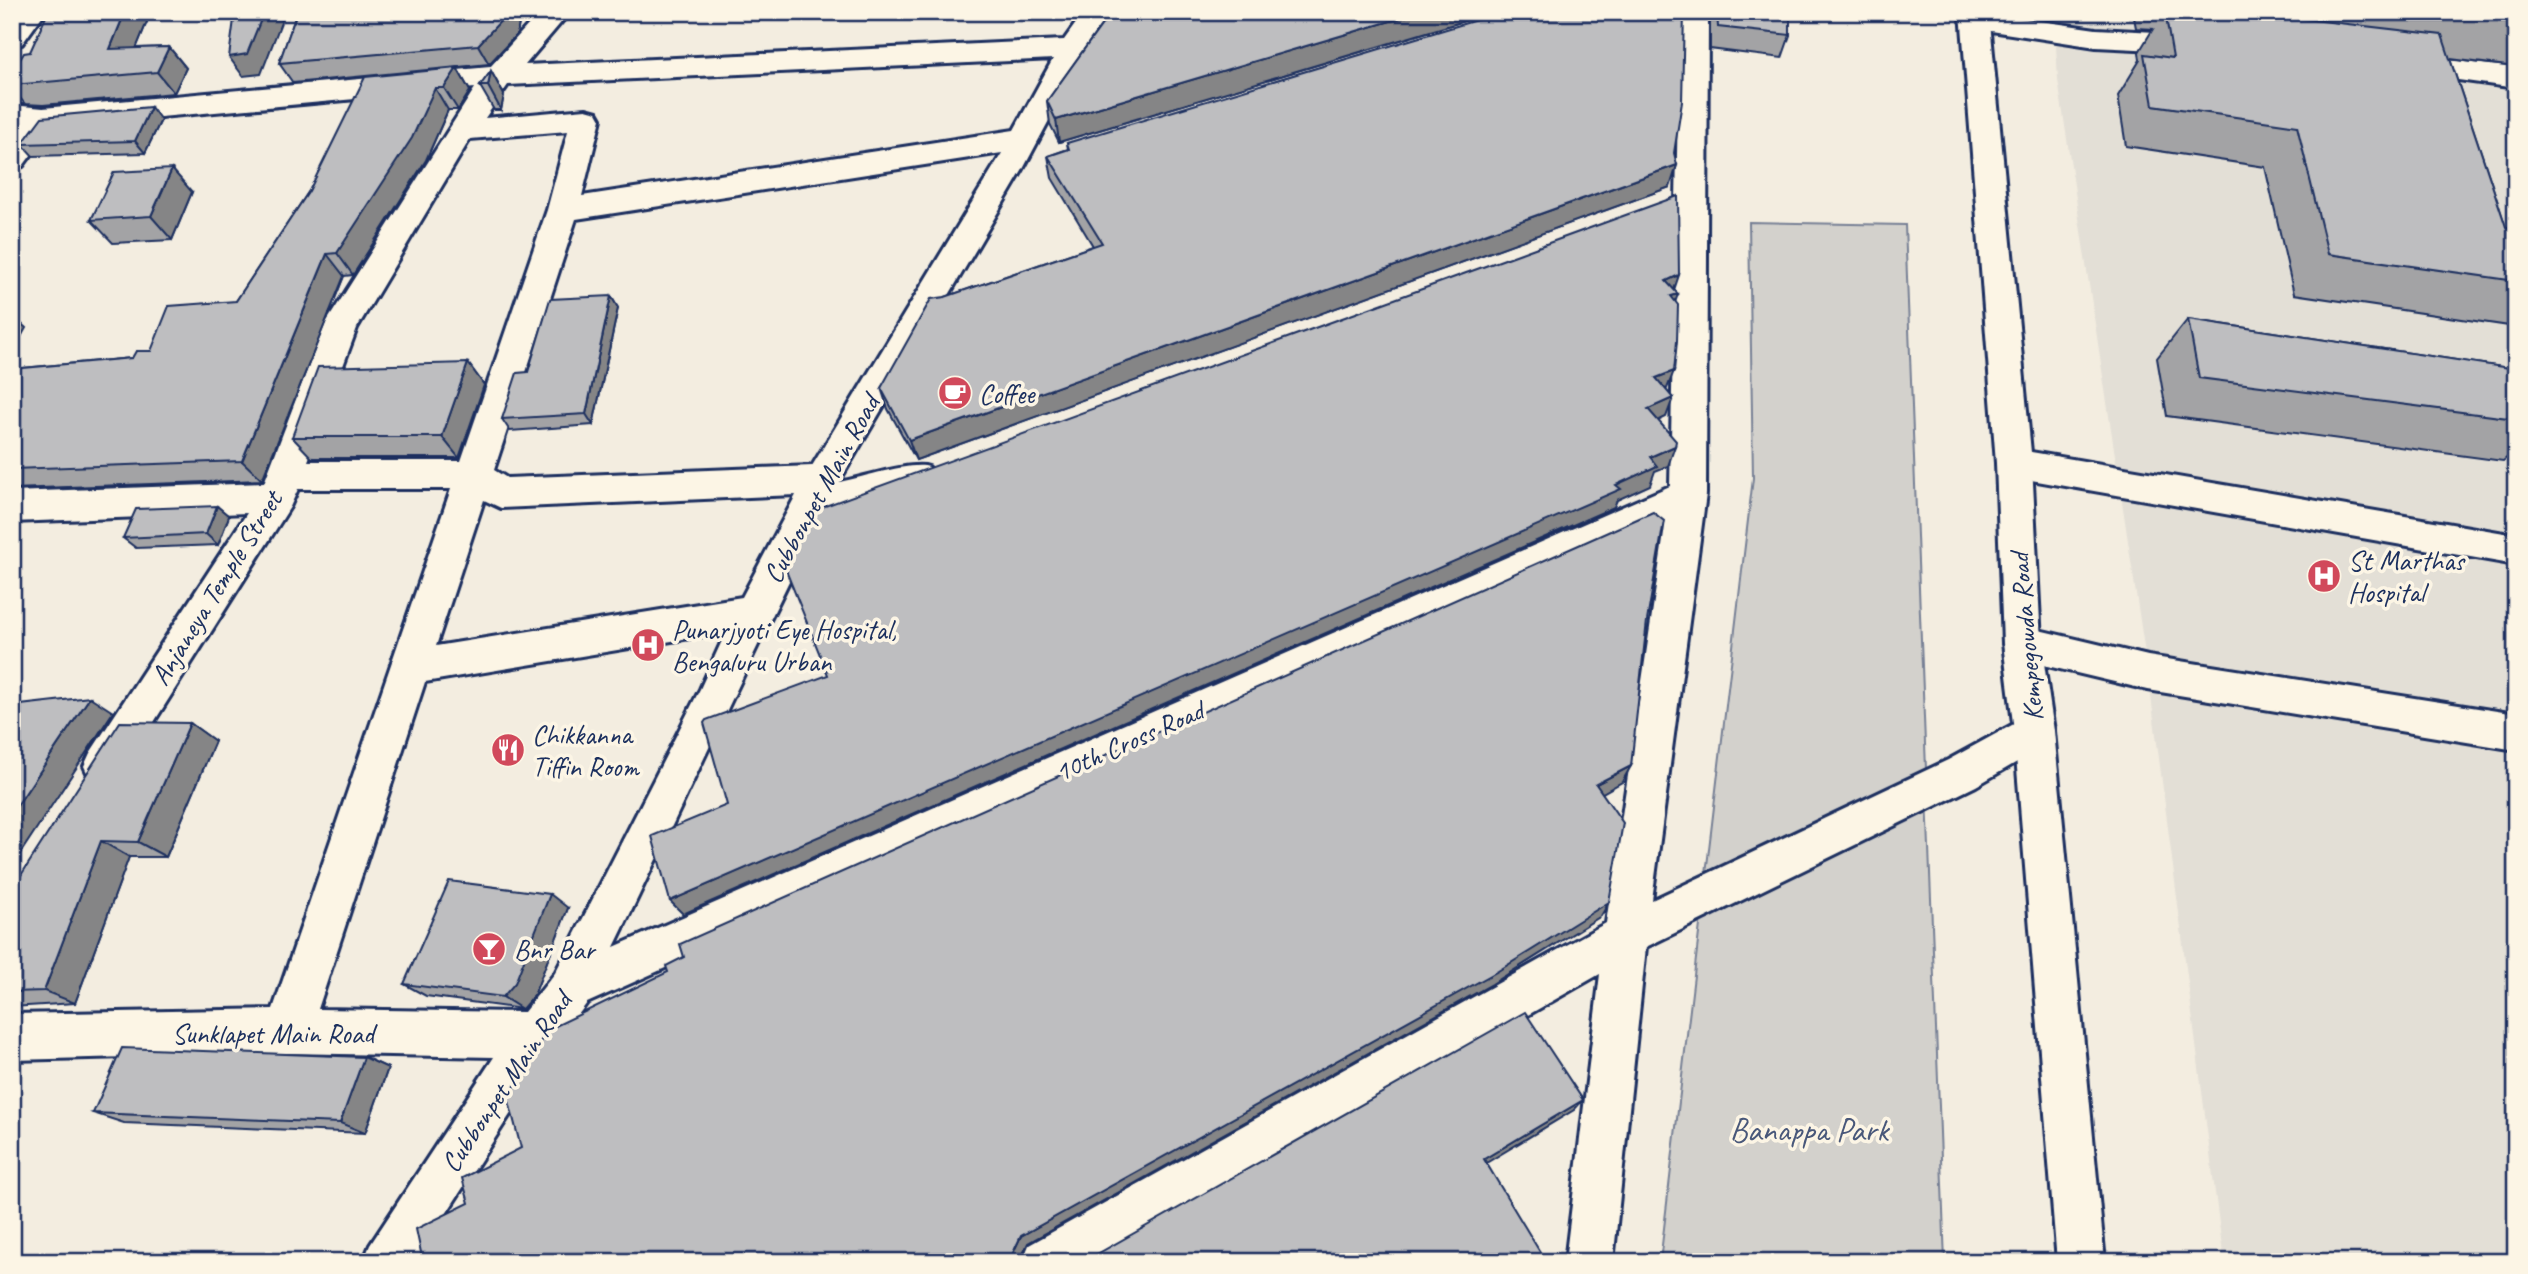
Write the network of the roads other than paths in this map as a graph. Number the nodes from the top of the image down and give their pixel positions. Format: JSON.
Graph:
{"nodes":[{"id":1,"x":31,"y":12,"type":"edge"},
{"id":2,"x":556,"y":12,"type":"edge"},
{"id":3,"x":1099,"y":12,"type":"edge"},
{"id":4,"x":1694,"y":12,"type":"edge"},
{"id":5,"x":1975,"y":17,"type":"edge"},
{"id":6,"x":12,"y":38,"type":"edge"},
{"id":7,"x":2221,"y":44,"type":"edge"},
{"id":8,"x":1073,"y":49,"type":"junction"},
{"id":9,"x":2382,"y":62,"type":"edge"},
{"id":10,"x":599,"y":71,"type":"junction"},
{"id":11,"x":499,"y":76,"type":"junction"},
{"id":12,"x":2516,"y":78,"type":"edge"},
{"id":13,"x":12,"y":115,"type":"edge"},
{"id":14,"x":43,"y":118,"type":"junction"},
{"id":15,"x":586,"y":120,"type":"junction"},
{"id":16,"x":461,"y":130,"type":"junction"},
{"id":17,"x":1026,"y":156,"type":"junction"},
{"id":18,"x":12,"y":159,"type":"edge"},
{"id":19,"x":563,"y":210,"type":"junction"},
{"id":20,"x":2014,"y":463,"type":"junction"},
{"id":21,"x":948,"y":466,"type":"edge"},
{"id":22,"x":474,"y":475,"type":"junction"},
{"id":23,"x":281,"y":486,"type":"junction"},
{"id":24,"x":817,"y":491,"type":"junction"},
{"id":25,"x":1688,"y":495,"type":"junction"},
{"id":26,"x":12,"y":508,"type":"edge"},
{"id":27,"x":2516,"y":550,"type":"edge"},
{"id":28,"x":754,"y":611,"type":"junction"},
{"id":29,"x":2022,"y":643,"type":"junction"},
{"id":30,"x":410,"y":667,"type":"junction"},
{"id":31,"x":2034,"y":732,"type":"junction"},
{"id":32,"x":2516,"y":732,"type":"edge"},
{"id":33,"x":88,"y":791,"type":"edge"},
{"id":34,"x":1626,"y":935,"type":"junction"},
{"id":35,"x":571,"y":988,"type":"junction"},
{"id":36,"x":288,"y":1031,"type":"junction"},
{"id":37,"x":535,"y":1035,"type":"junction"},
{"id":38,"x":12,"y":1037,"type":"edge"},
{"id":39,"x":387,"y":1262,"type":"edge"},
{"id":40,"x":1046,"y":1262,"type":"edge"},
{"id":41,"x":1590,"y":1262,"type":"edge"},
{"id":42,"x":2081,"y":1262,"type":"edge"}],
"edges":[{"from":1,"to":6,"type":"street"},
{"from":2,"to":11,"type":"street","name":"Anjaneya Temple Street"},
{"from":3,"to":8,"type":"street","name":"Cubbonpet Main Road"},
{"from":4,"to":25,"type":"street"},
{"from":5,"to":7,"type":"street"},
{"from":5,"to":20,"type":"street","name":"Kempegowda Road"},
{"from":8,"to":10,"type":"street"},
{"from":8,"to":17,"type":"street","name":"Cubbonpet Main Road"},
{"from":9,"to":12,"type":"street"},
{"from":10,"to":11,"type":"street"},
{"from":10,"to":15,"type":"street"},
{"from":11,"to":14,"type":"street"},
{"from":11,"to":16,"type":"street","name":"Anjaneya Temple Street"},
{"from":13,"to":14,"type":"street"},
{"from":14,"to":18,"type":"street"},
{"from":15,"to":16,"type":"street"},
{"from":15,"to":19,"type":"street"},
{"from":16,"to":23,"type":"street","name":"Anjaneya Temple Street"},
{"from":17,"to":19,"type":"street"},
{"from":17,"to":24,"type":"street","name":"Cubbonpet Main Road"},
{"from":19,"to":22,"type":"street"},
{"from":20,"to":27,"type":"street"},
{"from":20,"to":29,"type":"street","name":"Kempegowda Road"},
{"from":21,"to":24,"type":"street"},
{"from":22,"to":23,"type":"street"},
{"from":22,"to":24,"type":"street"},
{"from":22,"to":30,"type":"street"},
{"from":23,"to":26,"type":"street"},
{"from":23,"to":33,"type":"street","name":"Anjaneya Temple Street"},
{"from":24,"to":28,"type":"street","name":"Cubbonpet Main Road"},
{"from":25,"to":34,"type":"street"},
{"from":25,"to":35,"type":"street","name":"10th Cross Road"},
{"from":28,"to":30,"type":"street"},
{"from":28,"to":35,"type":"street","name":"Cubbonpet Main Road"},
{"from":29,"to":31,"type":"street","name":"Kempegowda Road"},
{"from":29,"to":32,"type":"street"},
{"from":30,"to":36,"type":"street"},
{"from":31,"to":34,"type":"street"},
{"from":31,"to":42,"type":"street","name":"Kempegowda Road"},
{"from":34,"to":40,"type":"street"},
{"from":34,"to":41,"type":"street"},
{"from":35,"to":37,"type":"street","name":"Cubbonpet Main Road"},
{"from":36,"to":37,"type":"street","name":"Sunklapet Main Road"},
{"from":36,"to":38,"type":"street","name":"Sunklapet Main Road"},
{"from":37,"to":39,"type":"street","name":"Cubbonpet Main Road"}]}
